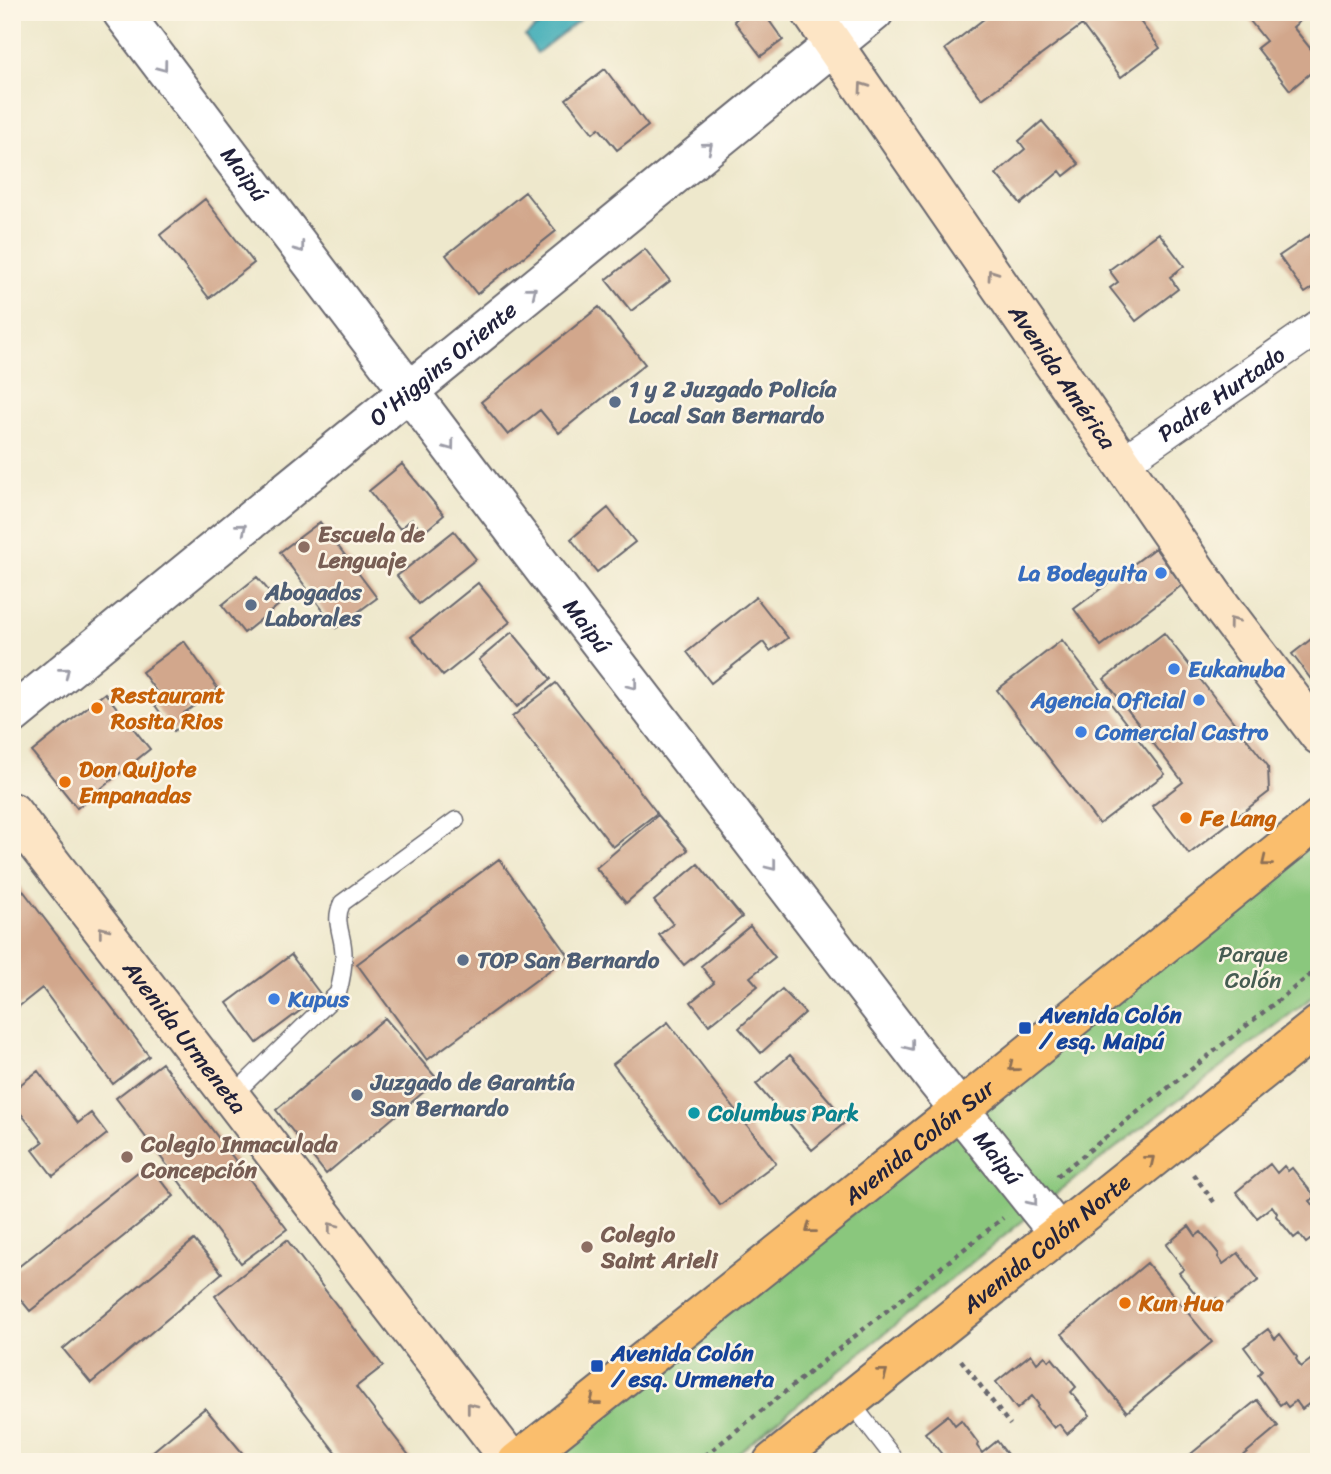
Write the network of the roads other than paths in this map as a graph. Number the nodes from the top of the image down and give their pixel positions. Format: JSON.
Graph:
{"nodes":[{"id":1,"x":122,"y":12,"type":"edge"},
{"id":2,"x":811,"y":12,"type":"edge"},
{"id":3,"x":874,"y":12,"type":"edge"},
{"id":4,"x":834,"y":44,"type":"junction"},
{"id":5,"x":1319,"y":326,"type":"edge"},
{"id":6,"x":409,"y":392,"type":"junction"},
{"id":7,"x":1122,"y":463,"type":"junction"},
{"id":8,"x":12,"y":715,"type":"edge"},
{"id":9,"x":1319,"y":735,"type":"edge"},
{"id":10,"x":12,"y":812,"type":"edge"},
{"id":11,"x":1319,"y":819,"type":"edge"},
{"id":12,"x":456,"y":820,"type":"dead end"},
{"id":13,"x":1319,"y":1025,"type":"edge"},
{"id":14,"x":231,"y":1097,"type":"junction"},
{"id":15,"x":959,"y":1110,"type":"junction"},
{"id":16,"x":1059,"y":1234,"type":"junction"},
{"id":17,"x":849,"y":1400,"type":"junction"},
{"id":18,"x":514,"y":1462,"type":"edge"},
{"id":19,"x":772,"y":1462,"type":"edge"},
{"id":20,"x":897,"y":1462,"type":"edge"}],
"edges":[{"from":1,"to":6,"type":"street","name":"Maipú","one_way":true},
{"from":2,"to":4,"type":"main road","name":"Avenida América"},
{"from":3,"to":4,"type":"street","name":"O'Higgins Oriente"},
{"from":6,"to":4,"type":"street","name":"O'Higgins Oriente","one_way":true},
{"from":7,"to":4,"type":"main road","name":"Avenida América","one_way":true},
{"from":5,"to":7,"type":"street","name":"Padre Hurtado"},
{"from":8,"to":6,"type":"street","name":"O'Higgins Oriente","one_way":true},
{"from":6,"to":15,"type":"street","name":"Maipú","one_way":true},
{"from":9,"to":7,"type":"main road","name":"Avenida América","one_way":true},
{"from":14,"to":10,"type":"main road","name":"Avenida Urmeneta","one_way":true},
{"from":11,"to":15,"type":"main road","name":"Avenida Colón Sur","one_way":true},
{"from":12,"to":14,"type":"lane"},
{"from":16,"to":13,"type":"main road","name":"Avenida Colón Norte","one_way":true},
{"from":18,"to":14,"type":"main road","name":"Avenida Urmeneta","one_way":true},
{"from":15,"to":16,"type":"street","name":"Maipú","one_way":true},
{"from":15,"to":18,"type":"main road","name":"Avenida Colón Sur","one_way":true},
{"from":17,"to":16,"type":"main road","name":"Avenida Colón Norte","one_way":true},
{"from":17,"to":19,"type":"main road","name":"Avenida Colón Norte"},
{"from":17,"to":20,"type":"lane"}]}
